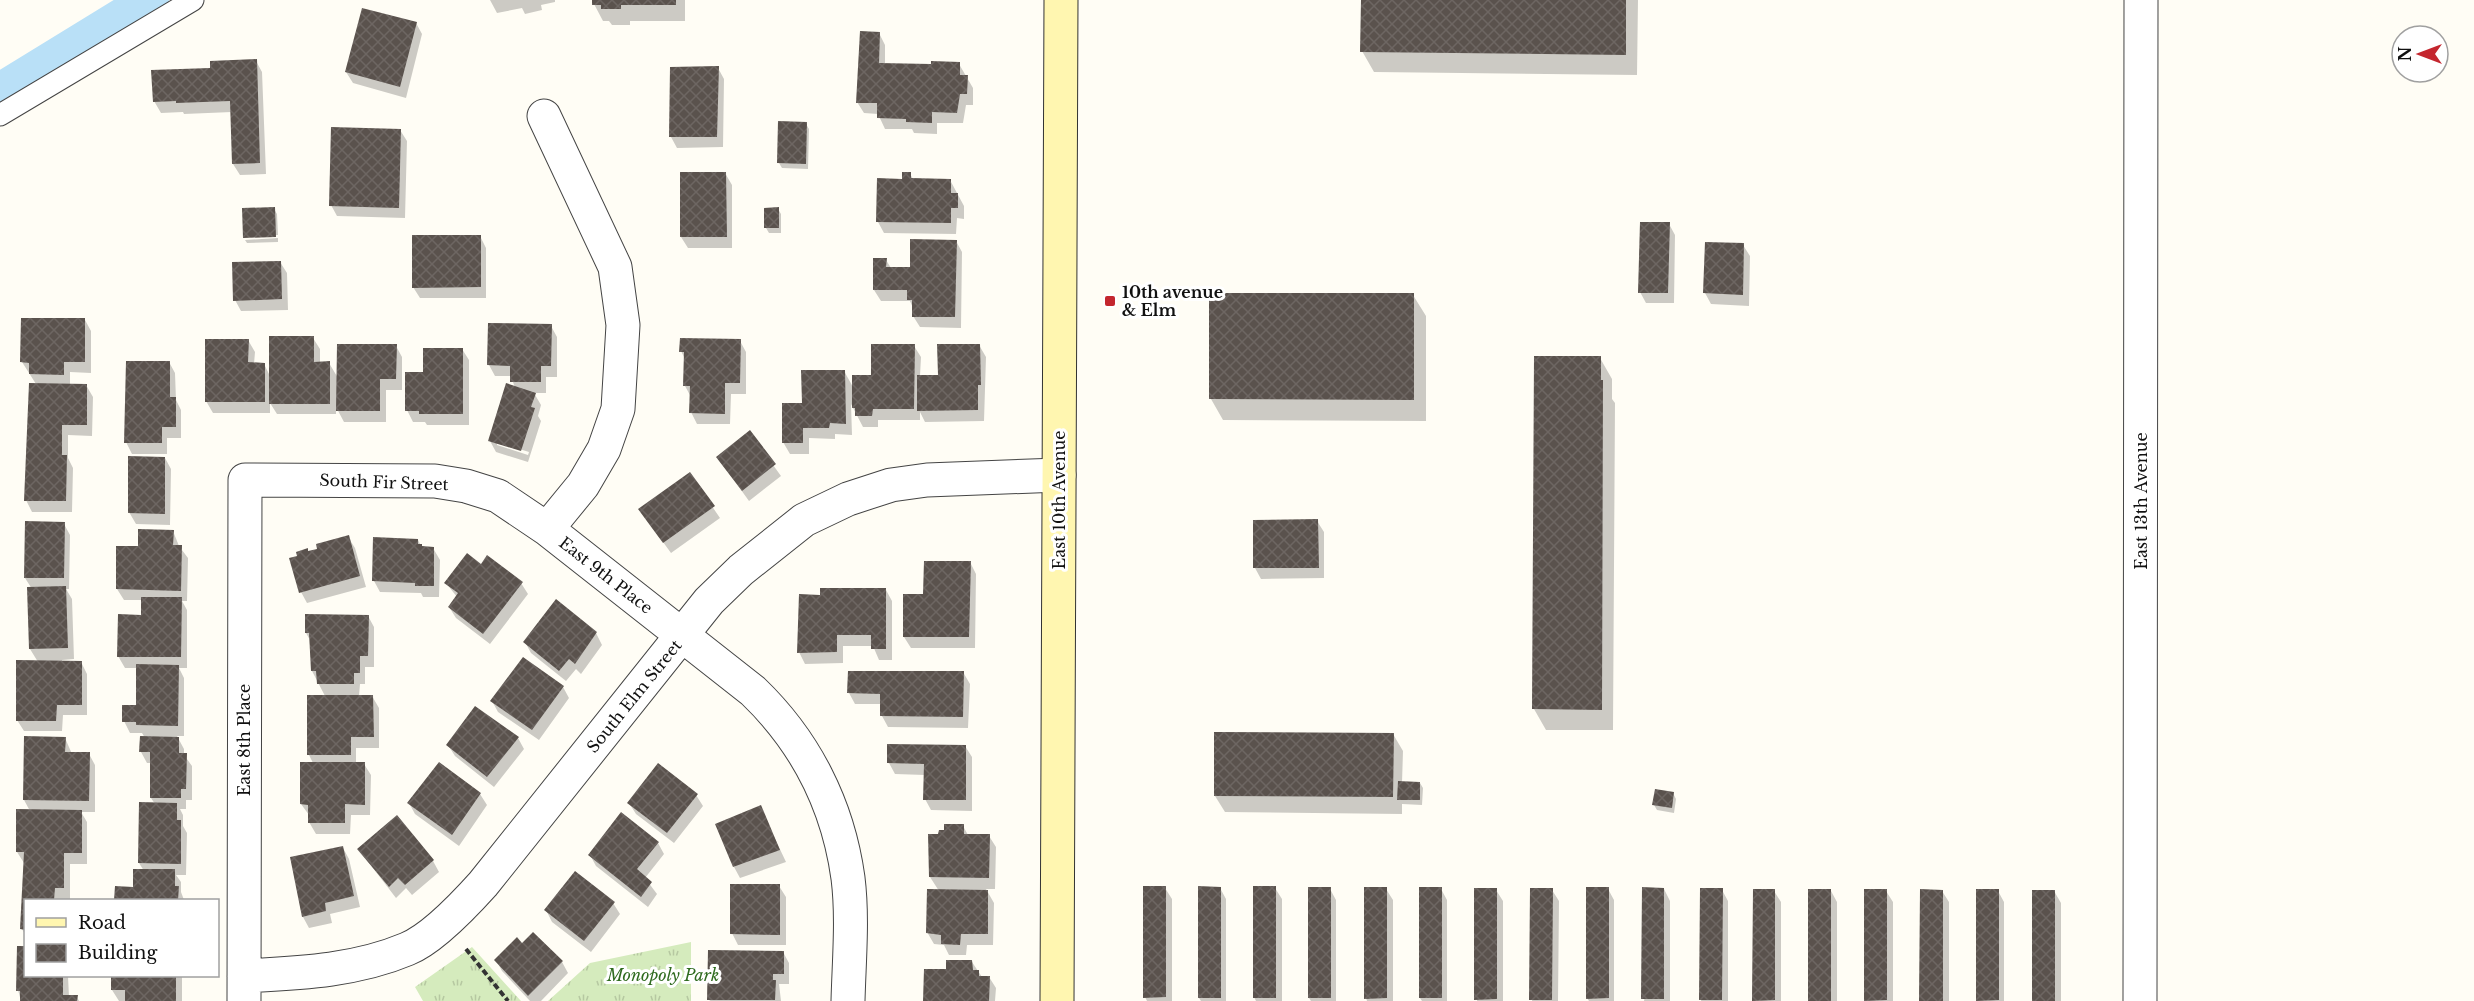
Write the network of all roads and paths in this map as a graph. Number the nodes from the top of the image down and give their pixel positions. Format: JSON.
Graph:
{"nodes":[{"id":1,"x":193,"y":0,"type":"edge"},
{"id":2,"x":1060,"y":0,"type":"edge"},
{"id":3,"x":2141,"y":0,"type":"edge"},
{"id":4,"x":0,"y":115,"type":"edge"},
{"id":5,"x":544,"y":116,"type":"dead end"},
{"id":6,"x":1059,"y":476,"type":"junction"},
{"id":7,"x":245,"y":480,"type":"joint"},
{"id":8,"x":547,"y":529,"type":"junction"},
{"id":9,"x":684,"y":634,"type":"junction"},
{"id":10,"x":445,"y":922,"type":"junction"},
{"id":11,"x":244,"y":988,"type":"edge"},
{"id":12,"x":508,"y":1001,"type":"edge"},
{"id":13,"x":848,"y":1001,"type":"edge"},
{"id":14,"x":1057,"y":1001,"type":"edge"},
{"id":15,"x":2140,"y":1001,"type":"edge"}],
"edges":[{"from":1,"to":4,"type":"lane"},
{"from":2,"to":6,"type":"main road","name":"East 10th Avenue"},
{"from":3,"to":15,"type":"street","name":"East 13th Avenue"},
{"from":5,"to":8,"type":"street","name":"East 9th Place"},
{"from":6,"to":9,"type":"street","name":"South Elm Street"},
{"from":6,"to":14,"type":"main road","name":"East 10th Avenue"},
{"from":7,"to":8,"type":"street","name":"South Fir Street"},
{"from":7,"to":11,"type":"street","name":"East 8th Place"},
{"from":8,"to":9,"type":"street","name":"East 9th Place"},
{"from":9,"to":10,"type":"street","name":"South Elm Street"},
{"from":9,"to":13,"type":"street","name":"East 9th Place"},
{"from":10,"to":11,"type":"street","name":"South Elm Street"},
{"from":10,"to":12,"type":"path"}]}
